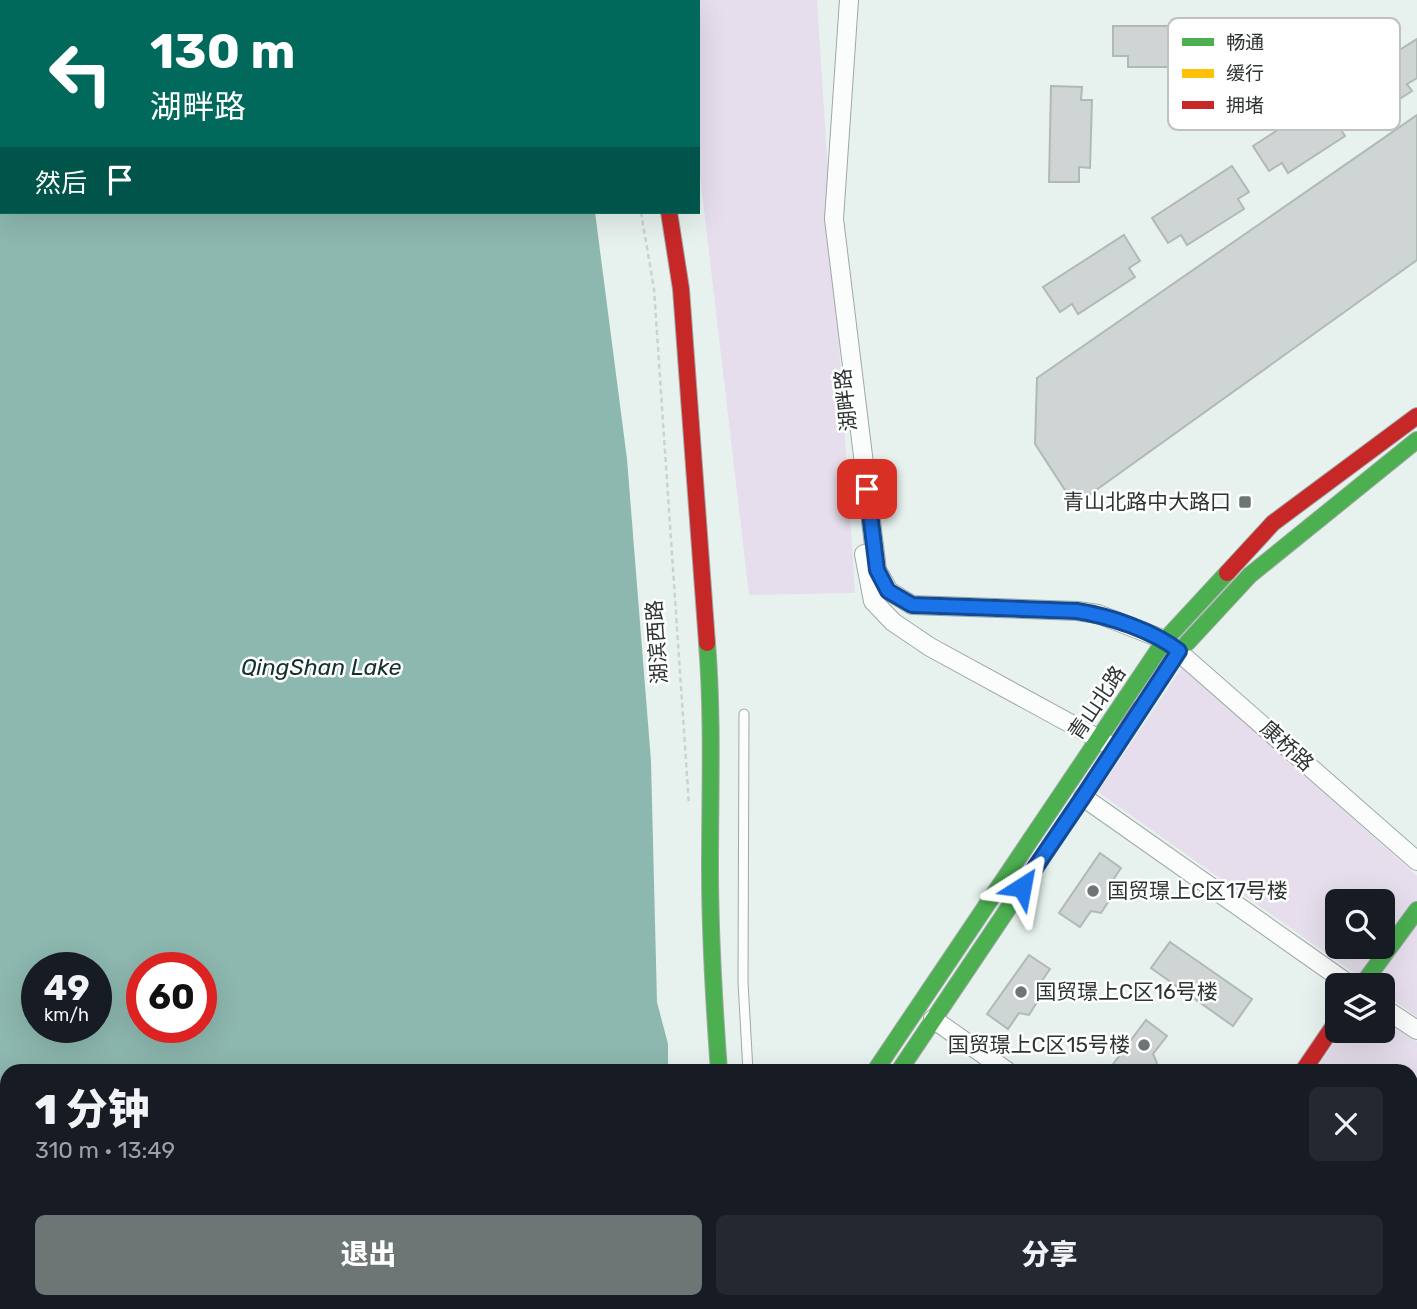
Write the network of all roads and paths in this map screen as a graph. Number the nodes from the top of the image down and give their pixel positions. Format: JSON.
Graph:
{"nodes":[{"id":1,"x":838,"y":0,"type":"edge"},
{"id":2,"x":849,"y":0,"type":"edge"},
{"id":3,"x":641,"y":214,"type":"edge"},
{"id":4,"x":668,"y":214,"type":"edge"},
{"id":5,"x":1417,"y":416,"type":"edge"},
{"id":6,"x":1417,"y":440,"type":"edge"},
{"id":7,"x":1168,"y":647,"type":"junction"},
{"id":8,"x":1150,"y":694,"type":"dead end"},
{"id":9,"x":744,"y":714,"type":"dead end"},
{"id":10,"x":1098,"y":739,"type":"junction"},
{"id":11,"x":1114,"y":748,"type":"junction"},
{"id":12,"x":1083,"y":797,"type":"junction"},
{"id":13,"x":689,"y":803,"type":"dead end"},
{"id":14,"x":1417,"y":861,"type":"edge"},
{"id":15,"x":1417,"y":910,"type":"edge"},
{"id":16,"x":1333,"y":973,"type":"edge"},
{"id":17,"x":1371,"y":973,"type":"edge"},
{"id":18,"x":1395,"y":1016,"type":"edge"},
{"id":19,"x":933,"y":1019,"type":"junction"},
{"id":20,"x":1417,"y":1030,"type":"edge"},
{"id":21,"x":1325,"y":1039,"type":"edge"},
{"id":22,"x":718,"y":1064,"type":"edge"},
{"id":23,"x":748,"y":1064,"type":"edge"},
{"id":24,"x":880,"y":1064,"type":"edge"},
{"id":25,"x":904,"y":1064,"type":"edge"},
{"id":26,"x":997,"y":1064,"type":"edge"},
{"id":27,"x":1308,"y":1064,"type":"edge"}],
"edges":[{"from":1,"to":10,"type":"street","name":"湖畔路"},
{"from":2,"to":7,"type":"street","name":"湖畔路"},
{"from":3,"to":13,"type":"path","name":"湖滨西路"},
{"from":4,"to":22,"type":"main road"},
{"from":5,"to":7,"type":"main road","name":"青山北路"},
{"from":6,"to":7,"type":"main road","name":"青山北路"},
{"from":7,"to":10,"type":"main road","name":"青山北路"},
{"from":7,"to":14,"type":"street","name":"康桥路"},
{"from":8,"to":11,"type":"main road","name":"青山北路"},
{"from":9,"to":23,"type":"lane"},
{"from":10,"to":11,"type":"street","name":"湖畔路"},
{"from":10,"to":24,"type":"main road","name":"青山北路"},
{"from":11,"to":12,"type":"main road","name":"青山北路"},
{"from":12,"to":16,"type":"street"},
{"from":12,"to":19,"type":"main road","name":"青山北路"},
{"from":15,"to":17,"type":"main road"},
{"from":18,"to":20,"type":"street"},
{"from":19,"to":25,"type":"main road","name":"青山北路"},
{"from":19,"to":26,"type":"street"},
{"from":21,"to":27,"type":"main road"}]}
